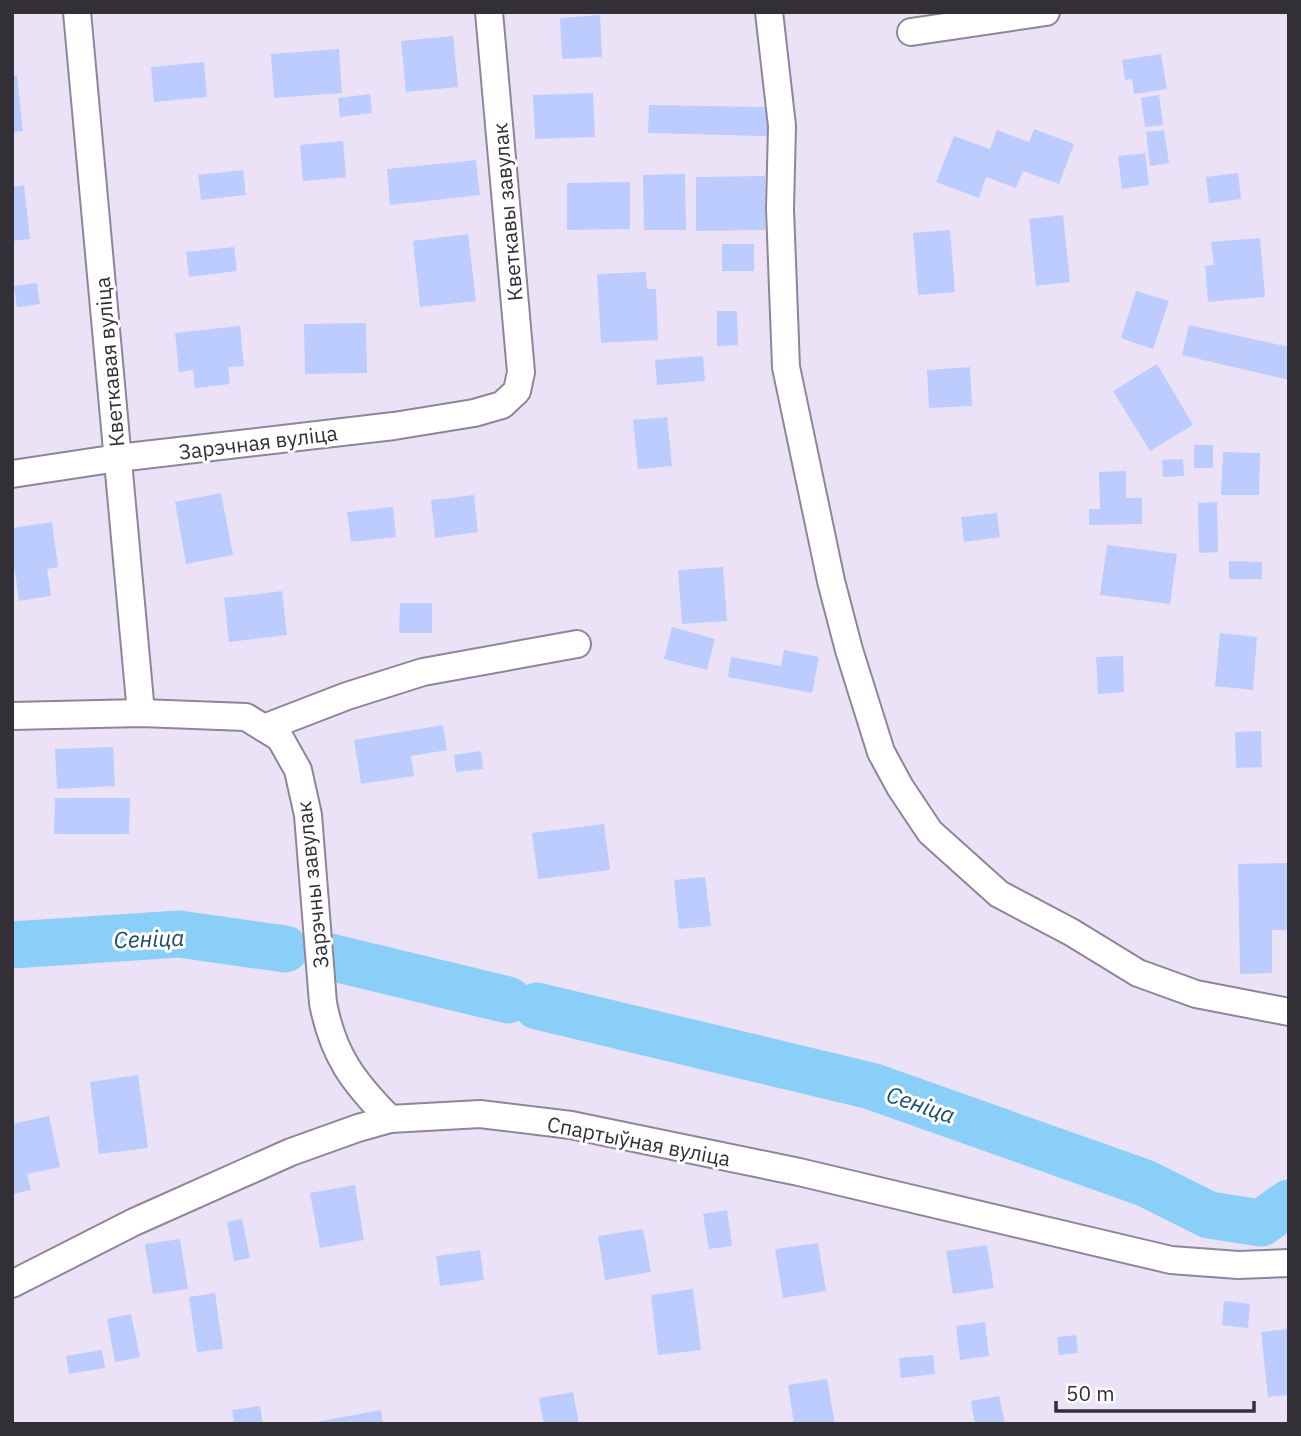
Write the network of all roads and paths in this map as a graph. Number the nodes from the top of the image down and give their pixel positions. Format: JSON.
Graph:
{"nodes":[{"id":1,"x":77,"y":12,"type":"edge"},
{"id":2,"x":489,"y":12,"type":"edge"},
{"id":3,"x":769,"y":12,"type":"edge"},
{"id":4,"x":1046,"y":12,"type":"edge"},
{"id":5,"x":911,"y":32,"type":"dead end"},
{"id":6,"x":502,"y":405,"type":"joint"},
{"id":7,"x":118,"y":458,"type":"junction"},
{"id":8,"x":12,"y":474,"type":"edge"},
{"id":9,"x":577,"y":644,"type":"dead end"},
{"id":10,"x":141,"y":713,"type":"junction"},
{"id":11,"x":12,"y":716,"type":"edge"},
{"id":12,"x":264,"y":728,"type":"junction"},
{"id":13,"x":1289,"y":1012,"type":"edge"},
{"id":14,"x":390,"y":1119,"type":"junction"},
{"id":15,"x":1289,"y":1263,"type":"edge"},
{"id":16,"x":12,"y":1284,"type":"edge"}],
"edges":[{"from":1,"to":7,"type":"street","name":"Кветкавая вуліца"},
{"from":2,"to":6,"type":"street","name":"Кветкавы завулак"},
{"from":3,"to":13,"type":"street"},
{"from":4,"to":5,"type":"street"},
{"from":6,"to":7,"type":"street","name":"Зарэчная вуліца"},
{"from":7,"to":8,"type":"street","name":"Зарэчная вуліца"},
{"from":7,"to":10,"type":"street","name":"Кветкавая вуліца"},
{"from":9,"to":12,"type":"street"},
{"from":10,"to":11,"type":"street","name":"Зарэчны завулак"},
{"from":10,"to":12,"type":"street","name":"Зарэчны завулак"},
{"from":12,"to":14,"type":"street","name":"Зарэчны завулак"},
{"from":14,"to":15,"type":"street","name":"Спартыўная вуліца"},
{"from":14,"to":16,"type":"street","name":"Спартыўная вуліца"}]}
